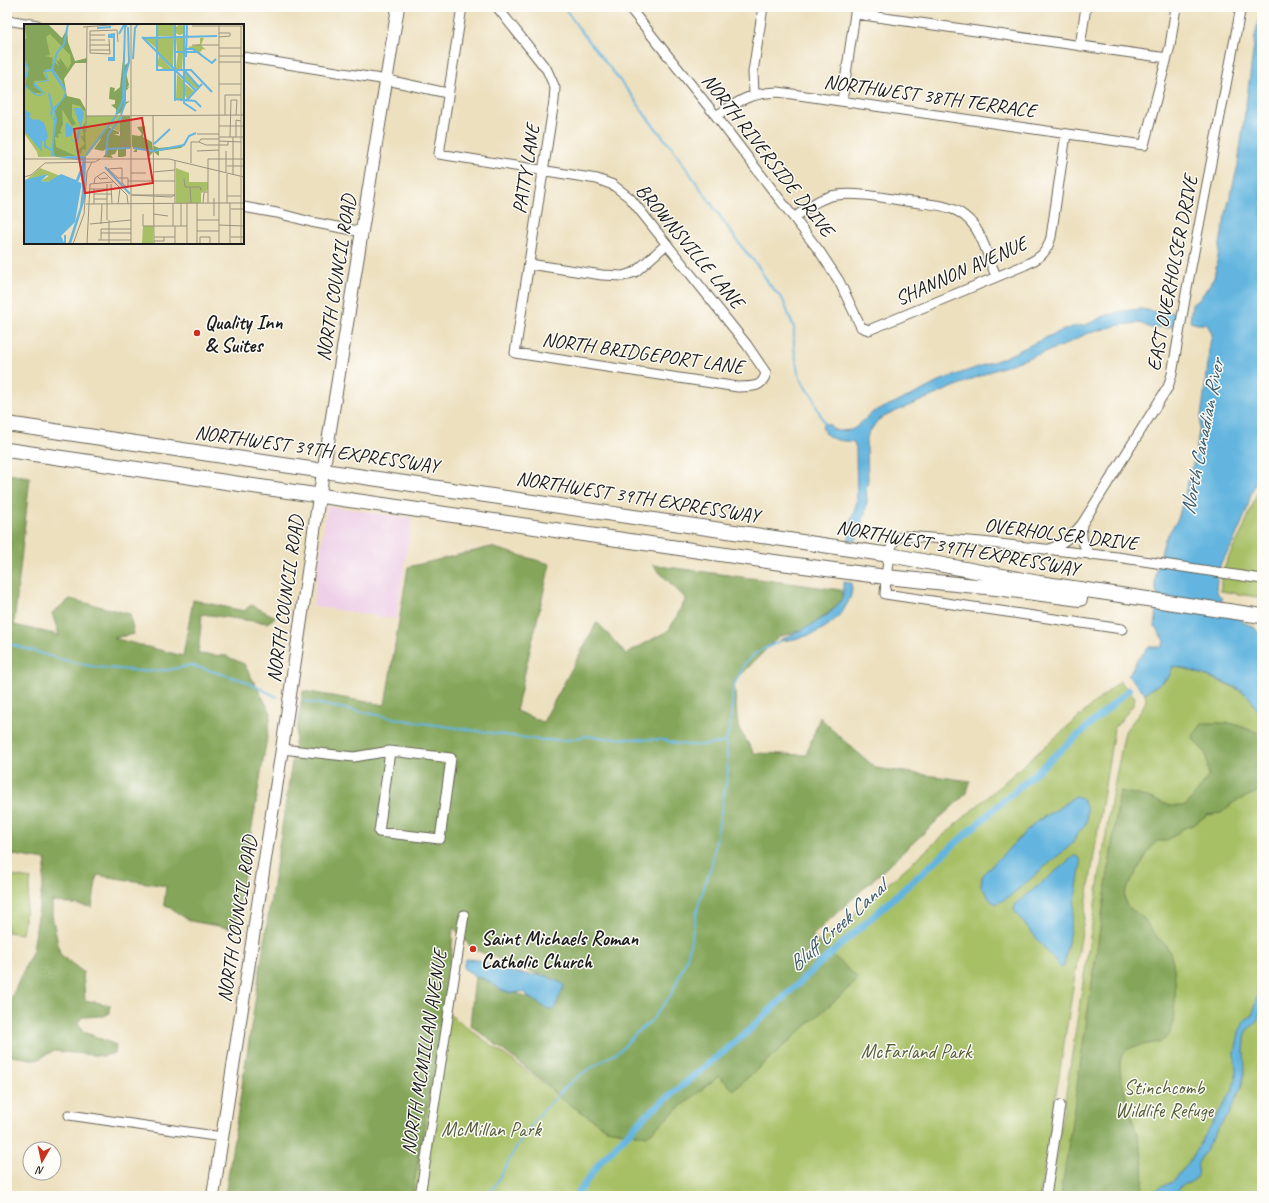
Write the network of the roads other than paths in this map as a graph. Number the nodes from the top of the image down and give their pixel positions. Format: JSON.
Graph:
{"nodes":[{"id":1,"x":398,"y":7,"type":"edge"},
{"id":2,"x":462,"y":7,"type":"edge"},
{"id":3,"x":497,"y":7,"type":"edge"},
{"id":4,"x":629,"y":7,"type":"edge"},
{"id":5,"x":763,"y":7,"type":"edge"},
{"id":6,"x":1086,"y":7,"type":"edge"},
{"id":7,"x":1176,"y":7,"type":"edge"},
{"id":8,"x":1241,"y":7,"type":"edge"},
{"id":9,"x":856,"y":10,"type":"edge"},
{"id":10,"x":7,"y":20,"type":"edge"},
{"id":11,"x":31,"y":24,"type":"edge"},
{"id":12,"x":1080,"y":46,"type":"junction"},
{"id":13,"x":244,"y":57,"type":"edge"},
{"id":14,"x":1167,"y":58,"type":"junction"},
{"id":15,"x":387,"y":80,"type":"junction"},
{"id":16,"x":448,"y":92,"type":"junction"},
{"id":17,"x":754,"y":94,"type":"junction"},
{"id":18,"x":842,"y":101,"type":"junction"},
{"id":19,"x":716,"y":116,"type":"junction"},
{"id":20,"x":1066,"y":134,"type":"junction"},
{"id":21,"x":544,"y":170,"type":"junction"},
{"id":22,"x":244,"y":207,"type":"edge"},
{"id":23,"x":794,"y":218,"type":"junction"},
{"id":24,"x":363,"y":232,"type":"junction"},
{"id":25,"x":667,"y":244,"type":"junction"},
{"id":26,"x":529,"y":264,"type":"junction"},
{"id":27,"x":996,"y":276,"type":"junction"},
{"id":28,"x":869,"y":330,"type":"joint"},
{"id":29,"x":515,"y":353,"type":"joint"},
{"id":30,"x":764,"y":380,"type":"joint"},
{"id":31,"x":7,"y":424,"type":"edge"},
{"id":32,"x":7,"y":450,"type":"edge"},
{"id":33,"x":324,"y":470,"type":"junction"},
{"id":34,"x":320,"y":496,"type":"junction"},
{"id":35,"x":1082,"y":524,"type":"junction"},
{"id":36,"x":1048,"y":549,"type":"junction"},
{"id":37,"x":890,"y":555,"type":"junction"},
{"id":38,"x":1091,"y":555,"type":"junction"},
{"id":39,"x":886,"y":577,"type":"junction"},
{"id":40,"x":1262,"y":579,"type":"edge"},
{"id":41,"x":1137,"y":602,"type":"junction"},
{"id":42,"x":1262,"y":616,"type":"edge"},
{"id":43,"x":1262,"y":626,"type":"edge"},
{"id":44,"x":1122,"y":629,"type":"dead end"},
{"id":45,"x":282,"y":750,"type":"junction"},
{"id":46,"x":390,"y":751,"type":"junction"},
{"id":47,"x":464,"y":915,"type":"dead end"},
{"id":48,"x":1060,"y":1105,"type":"dead end"},
{"id":49,"x":69,"y":1115,"type":"dead end"},
{"id":50,"x":222,"y":1137,"type":"junction"},
{"id":51,"x":213,"y":1196,"type":"edge"},
{"id":52,"x":420,"y":1196,"type":"edge"},
{"id":53,"x":1046,"y":1196,"type":"edge"}],
"edges":[{"from":1,"to":15,"type":"main road","name":"NORTH COUNCIL ROAD"},
{"from":2,"to":16,"type":"street"},
{"from":3,"to":21,"type":"street","name":"PATTY LANE"},
{"from":4,"to":19,"type":"street","name":"NORTH RIVERSIDE DRIVE"},
{"from":5,"to":17,"type":"street"},
{"from":6,"to":12,"type":"street"},
{"from":7,"to":14,"type":"street"},
{"from":8,"to":35,"type":"street","name":"EAST OVERHOLSER DRIVE"},
{"from":9,"to":12,"type":"street"},
{"from":9,"to":18,"type":"street"},
{"from":10,"to":11,"type":"street"},
{"from":12,"to":14,"type":"street"},
{"from":13,"to":15,"type":"street"},
{"from":14,"to":20,"type":"street","name":"NORTHWEST 38TH TERRACE"},
{"from":15,"to":16,"type":"street"},
{"from":15,"to":24,"type":"main road","name":"NORTH COUNCIL ROAD"},
{"from":16,"to":21,"type":"street","name":"BROWNSVILLE LANE"},
{"from":17,"to":18,"type":"street","name":"NORTHWEST 38TH TERRACE"},
{"from":17,"to":19,"type":"street","name":"NORTHWEST 38TH TERRACE"},
{"from":18,"to":20,"type":"street","name":"NORTHWEST 38TH TERRACE"},
{"from":19,"to":23,"type":"street","name":"NORTH RIVERSIDE DRIVE"},
{"from":20,"to":27,"type":"street","name":"SHANNON AVENUE"},
{"from":21,"to":25,"type":"street","name":"BROWNSVILLE LANE"},
{"from":21,"to":26,"type":"street","name":"PATTY LANE"},
{"from":22,"to":24,"type":"street"},
{"from":23,"to":27,"type":"street"},
{"from":23,"to":28,"type":"street","name":"NORTH RIVERSIDE DRIVE"},
{"from":24,"to":33,"type":"main road","name":"NORTH COUNCIL ROAD"},
{"from":25,"to":26,"type":"street"},
{"from":25,"to":30,"type":"street","name":"BROWNSVILLE LANE"},
{"from":26,"to":29,"type":"street","name":"PATTY LANE"},
{"from":27,"to":28,"type":"street","name":"SHANNON AVENUE"},
{"from":29,"to":30,"type":"street","name":"NORTH BRIDGEPORT LANE"},
{"from":31,"to":33,"type":"highway","name":"NORTHWEST 39TH EXPRESSWAY"},
{"from":32,"to":34,"type":"highway","name":"NORTHWEST 39TH EXPRESSWAY"},
{"from":33,"to":34,"type":"main road","name":"NORTH COUNCIL ROAD"},
{"from":33,"to":37,"type":"highway","name":"NORTHWEST 39TH EXPRESSWAY"},
{"from":34,"to":39,"type":"highway","name":"NORTHWEST 39TH EXPRESSWAY"},
{"from":34,"to":45,"type":"main road","name":"NORTH COUNCIL ROAD"},
{"from":35,"to":36,"type":"street","name":"EAST OVERHOLSER DRIVE"},
{"from":35,"to":38,"type":"street"},
{"from":36,"to":37,"type":"street","name":"OVERHOLSER DRIVE"},
{"from":36,"to":38,"type":"street","name":"OVERHOLSER DRIVE"},
{"from":37,"to":39,"type":"street","name":"OVERHOLSER DRIVE"},
{"from":37,"to":41,"type":"highway","name":"NORTHWEST 39TH EXPRESSWAY"},
{"from":38,"to":40,"type":"street","name":"OVERHOLSER DRIVE"},
{"from":39,"to":41,"type":"highway","name":"NORTHWEST 39TH EXPRESSWAY"},
{"from":39,"to":44,"type":"street","name":"OVERHOLSER DRIVE"},
{"from":41,"to":42,"type":"highway","name":"NORTHWEST 39TH EXPRESSWAY"},
{"from":41,"to":43,"type":"highway","name":"NORTHWEST 39TH EXPRESSWAY"},
{"from":45,"to":46,"type":"street"},
{"from":45,"to":50,"type":"main road","name":"NORTH COUNCIL ROAD"},
{"from":46,"to":46,"type":"street"},
{"from":47,"to":52,"type":"street","name":"NORTH MCMILLAN AVENUE"},
{"from":48,"to":53,"type":"street"},
{"from":49,"to":50,"type":"street"},
{"from":50,"to":51,"type":"main road","name":"NORTH COUNCIL ROAD"}]}
